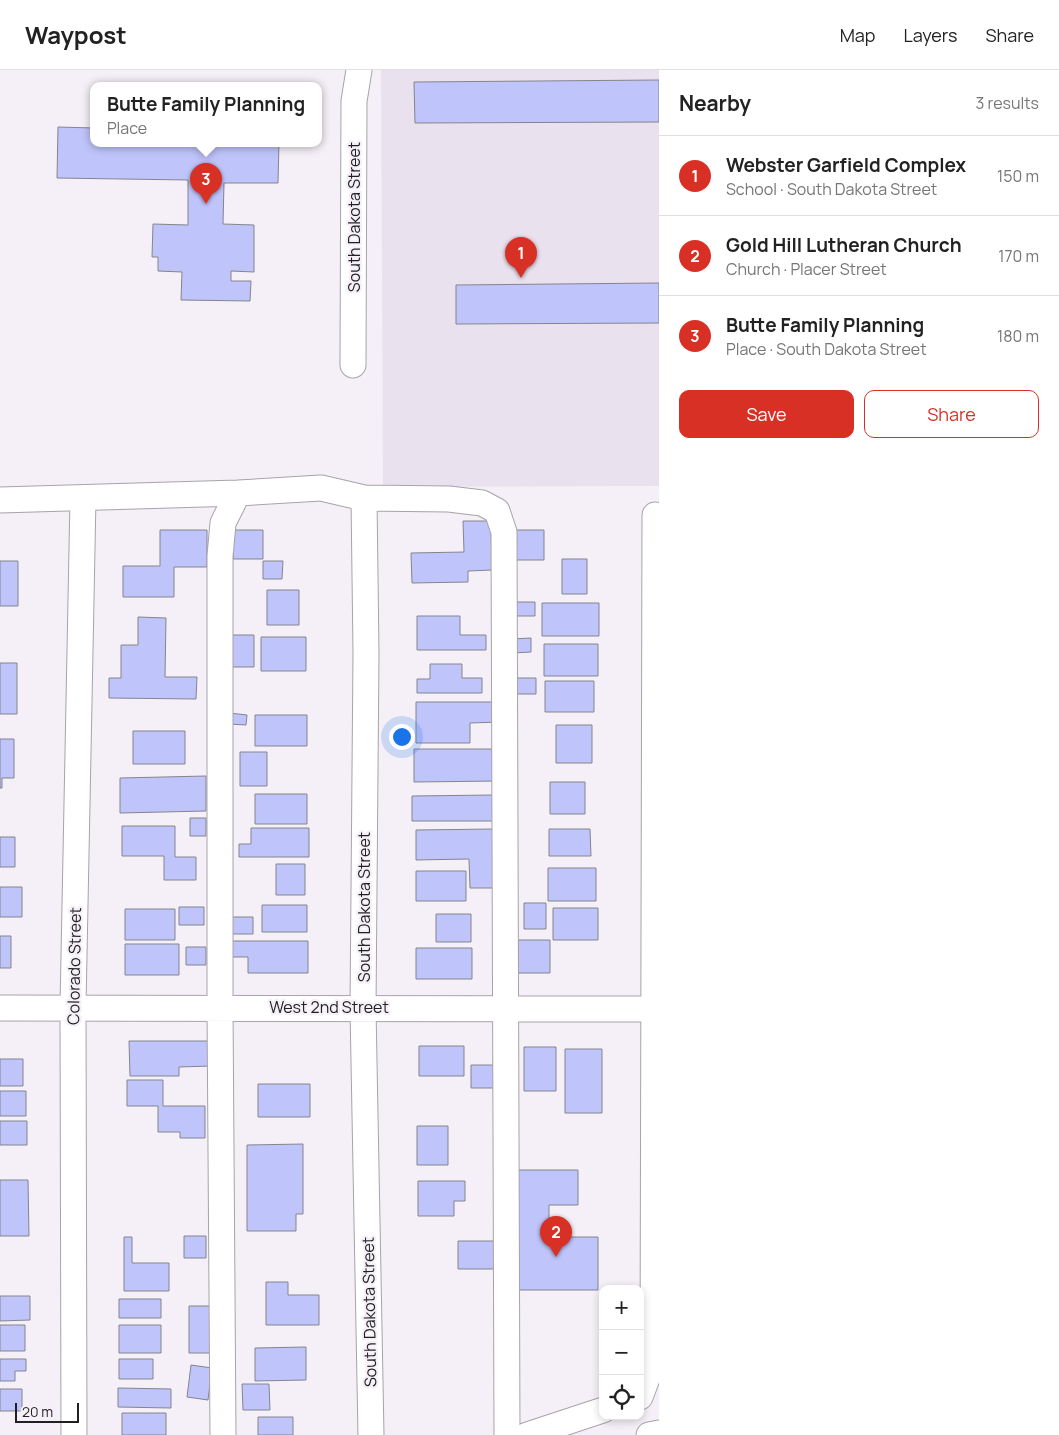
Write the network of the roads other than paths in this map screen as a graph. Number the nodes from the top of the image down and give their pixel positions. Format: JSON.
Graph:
{"nodes":[{"id":1,"x":359,"y":70,"type":"edge"},
{"id":2,"x":353,"y":365,"type":"dead end"},
{"id":3,"x":238,"y":493,"type":"junction"},
{"id":4,"x":83,"y":498,"type":"junction"},
{"id":5,"x":364,"y":498,"type":"junction"},
{"id":6,"x":0,"y":500,"type":"edge"},
{"id":7,"x":655,"y":514,"type":"dead end"},
{"id":8,"x":73,"y":1007,"type":"junction"},
{"id":9,"x":220,"y":1007,"type":"junction"},
{"id":10,"x":0,"y":1008,"type":"edge"},
{"id":11,"x":363,"y":1008,"type":"junction"},
{"id":12,"x":506,"y":1008,"type":"junction"},
{"id":13,"x":656,"y":1009,"type":"edge"},
{"id":14,"x":644,"y":1388,"type":"edge"},
{"id":15,"x":599,"y":1411,"type":"edge"},
{"id":16,"x":659,"y":1433,"type":"edge"},
{"id":17,"x":74,"y":1435,"type":"edge"},
{"id":18,"x":222,"y":1435,"type":"edge"},
{"id":19,"x":371,"y":1435,"type":"edge"},
{"id":20,"x":507,"y":1435,"type":"edge"},
{"id":21,"x":527,"y":1435,"type":"edge"},
{"id":22,"x":650,"y":1435,"type":"edge"}],
"edges":[{"from":1,"to":2,"type":"street","name":"South Dakota Street"},
{"from":3,"to":4,"type":"street"},
{"from":3,"to":5,"type":"street"},
{"from":3,"to":9,"type":"street"},
{"from":4,"to":6,"type":"street"},
{"from":4,"to":8,"type":"street","name":"Colorado Street"},
{"from":5,"to":11,"type":"street","name":"South Dakota Street"},
{"from":5,"to":12,"type":"street"},
{"from":7,"to":13,"type":"street"},
{"from":8,"to":9,"type":"street","name":"West 2nd Street"},
{"from":8,"to":10,"type":"street","name":"West 2nd Street"},
{"from":8,"to":17,"type":"street","name":"Colorado Street"},
{"from":9,"to":11,"type":"street","name":"West 2nd Street"},
{"from":9,"to":18,"type":"street"},
{"from":11,"to":12,"type":"street","name":"West 2nd Street"},
{"from":11,"to":19,"type":"street","name":"South Dakota Street"},
{"from":12,"to":13,"type":"street","name":"West 2nd Street"},
{"from":12,"to":20,"type":"street"},
{"from":13,"to":14,"type":"street"},
{"from":15,"to":21,"type":"street"},
{"from":16,"to":22,"type":"street"}]}
